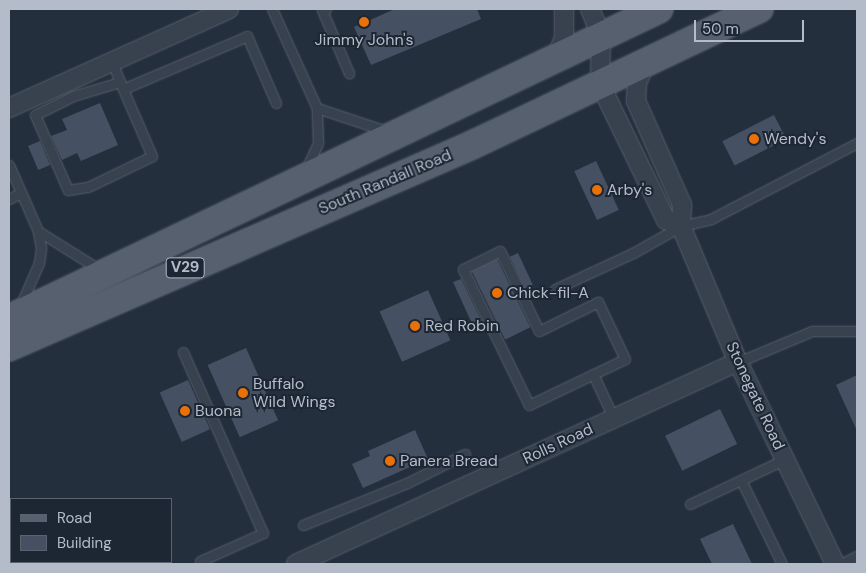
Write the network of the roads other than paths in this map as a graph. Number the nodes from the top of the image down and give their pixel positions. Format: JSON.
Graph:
{"nodes":[{"id":1,"x":229,"y":9,"type":"edge"},
{"id":2,"x":272,"y":9,"type":"edge"},
{"id":3,"x":323,"y":9,"type":"edge"},
{"id":4,"x":564,"y":9,"type":"edge"},
{"id":5,"x":590,"y":9,"type":"edge"},
{"id":6,"x":659,"y":9,"type":"edge"},
{"id":7,"x":759,"y":9,"type":"edge"},
{"id":8,"x":601,"y":35,"type":"junction"},
{"id":9,"x":555,"y":60,"type":"junction"},
{"id":10,"x":647,"y":61,"type":"junction"},
{"id":11,"x":112,"y":62,"type":"junction"},
{"id":12,"x":349,"y":73,"type":"dead end"},
{"id":13,"x":600,"y":84,"type":"junction"},
{"id":14,"x":122,"y":86,"type":"junction"},
{"id":15,"x":276,"y":103,"type":"dead end"},
{"id":16,"x":9,"y":108,"type":"edge"},
{"id":17,"x":317,"y":108,"type":"junction"},
{"id":18,"x":398,"y":133,"type":"junction"},
{"id":19,"x":857,"y":144,"type":"edge"},
{"id":20,"x":9,"y":165,"type":"edge"},
{"id":21,"x":301,"y":180,"type":"junction"},
{"id":22,"x":21,"y":193,"type":"junction"},
{"id":23,"x":9,"y":199,"type":"edge"},
{"id":24,"x":681,"y":226,"type":"junction"},
{"id":25,"x":38,"y":232,"type":"junction"},
{"id":26,"x":106,"y":273,"type":"junction"},
{"id":27,"x":555,"y":289,"type":"dead end"},
{"id":28,"x":11,"y":318,"type":"edge"},
{"id":29,"x":857,"y":331,"type":"edge"},
{"id":30,"x":9,"y":347,"type":"edge"},
{"id":31,"x":183,"y":352,"type":"dead end"},
{"id":32,"x":738,"y":362,"type":"junction"},
{"id":33,"x":593,"y":374,"type":"junction"},
{"id":34,"x":614,"y":419,"type":"junction"},
{"id":35,"x":465,"y":454,"type":"dead end"},
{"id":36,"x":785,"y":459,"type":"junction"},
{"id":37,"x":741,"y":480,"type":"junction"},
{"id":38,"x":690,"y":504,"type":"dead end"},
{"id":39,"x":303,"y":526,"type":"dead end"},
{"id":40,"x":857,"y":556,"type":"edge"},
{"id":41,"x":200,"y":561,"type":"dead end"},
{"id":42,"x":296,"y":564,"type":"edge"},
{"id":43,"x":782,"y":564,"type":"edge"},
{"id":44,"x":835,"y":564,"type":"edge"},
{"id":45,"x":841,"y":564,"type":"edge"}],
"edges":[{"from":1,"to":11,"type":"street"},
{"from":2,"to":17,"type":"lane"},
{"from":3,"to":12,"type":"lane"},
{"from":4,"to":9,"type":"street"},
{"from":5,"to":8,"type":"street"},
{"from":6,"to":8,"type":"main road","number":"V29"},
{"from":7,"to":10,"type":"main road","name":"South Randall Road","number":"V29"},
{"from":8,"to":9,"type":"main road","number":"V29"},
{"from":8,"to":13,"type":"street"},
{"from":9,"to":18,"type":"main road","number":"V29"},
{"from":10,"to":13,"type":"main road","name":"South Randall Road","number":"V29"},
{"from":10,"to":24,"type":"street","name":"Stonegate Road"},
{"from":11,"to":14,"type":"lane"},
{"from":11,"to":16,"type":"street"},
{"from":13,"to":24,"type":"street"},
{"from":13,"to":30,"type":"main road","name":"South Randall Road","number":"V29"},
{"from":14,"to":14,"type":"lane"},
{"from":14,"to":15,"type":"lane"},
{"from":17,"to":18,"type":"lane"},
{"from":17,"to":21,"type":"lane"},
{"from":18,"to":21,"type":"main road","number":"V29"},
{"from":19,"to":24,"type":"lane"},
{"from":20,"to":22,"type":"lane"},
{"from":21,"to":26,"type":"main road","number":"V29"},
{"from":22,"to":23,"type":"lane"},
{"from":22,"to":25,"type":"lane"},
{"from":24,"to":27,"type":"lane"},
{"from":24,"to":32,"type":"street","name":"Stonegate Road"},
{"from":25,"to":26,"type":"lane"},
{"from":25,"to":28,"type":"lane"},
{"from":26,"to":28,"type":"main road","number":"V29"},
{"from":29,"to":32,"type":"lane"},
{"from":31,"to":41,"type":"lane"},
{"from":32,"to":34,"type":"street","name":"Rolls Road"},
{"from":32,"to":36,"type":"street","name":"Stonegate Road"},
{"from":33,"to":33,"type":"lane"},
{"from":33,"to":34,"type":"lane"},
{"from":34,"to":42,"type":"street","name":"Rolls Road"},
{"from":35,"to":39,"type":"lane"},
{"from":36,"to":37,"type":"lane"},
{"from":36,"to":44,"type":"street","name":"Stonegate Road"},
{"from":37,"to":38,"type":"lane"},
{"from":37,"to":43,"type":"lane"},
{"from":40,"to":45,"type":"lane"}]}
